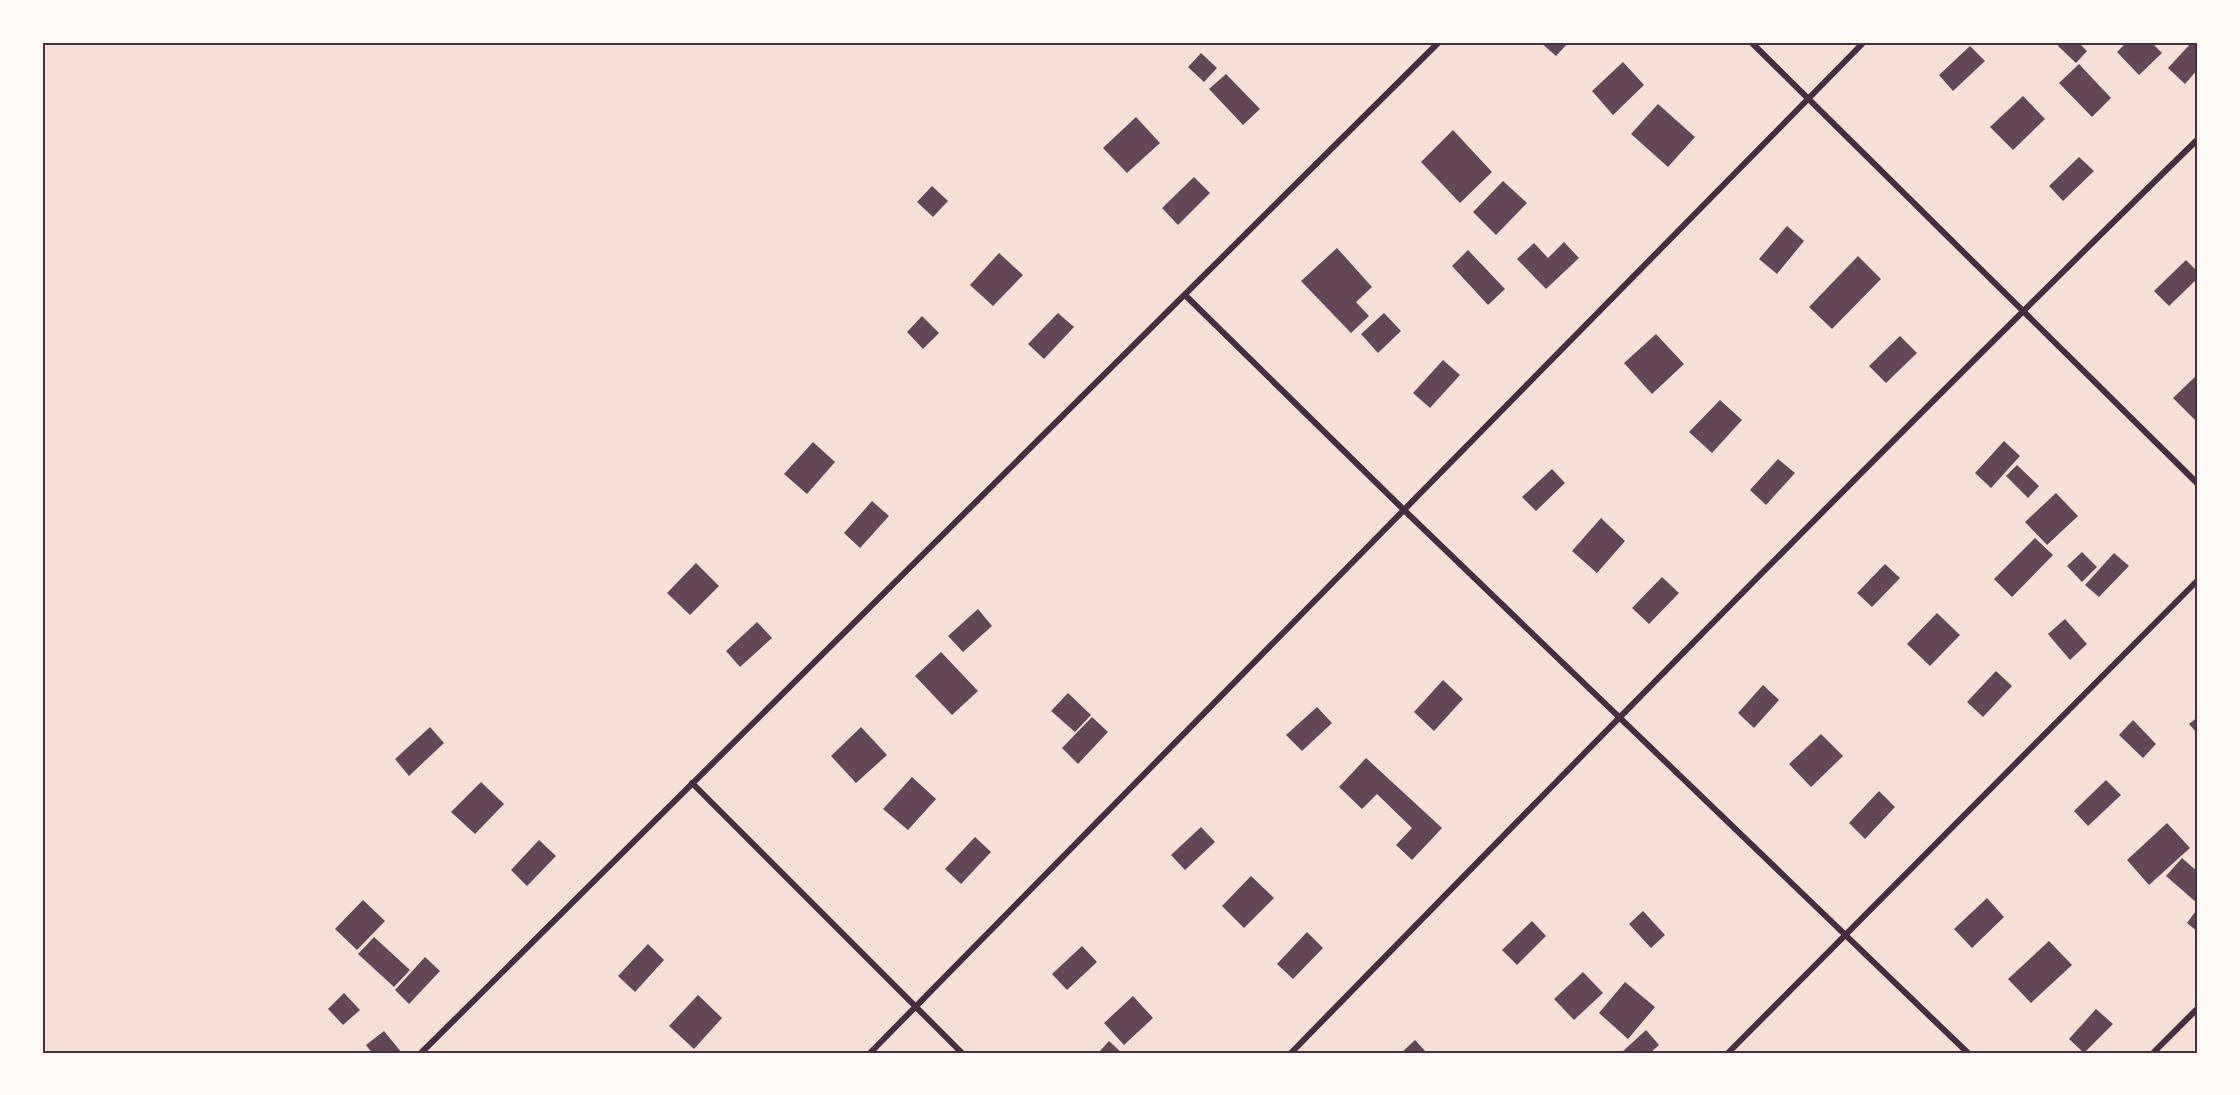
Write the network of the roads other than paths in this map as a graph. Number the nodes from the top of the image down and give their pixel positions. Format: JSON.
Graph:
{"nodes":[{"id":1,"x":1439,"y":42,"type":"edge"},
{"id":2,"x":1751,"y":42,"type":"edge"},
{"id":3,"x":1864,"y":42,"type":"edge"},
{"id":4,"x":1808,"y":98,"type":"junction"},
{"id":5,"x":2198,"y":139,"type":"edge"},
{"id":6,"x":1185,"y":295,"type":"junction"},
{"id":7,"x":2022,"y":311,"type":"junction"},
{"id":8,"x":2198,"y":484,"type":"edge"},
{"id":9,"x":1405,"y":511,"type":"junction"},
{"id":10,"x":2198,"y":580,"type":"edge"},
{"id":11,"x":1620,"y":716,"type":"junction"},
{"id":12,"x":692,"y":783,"type":"junction"},
{"id":13,"x":1846,"y":934,"type":"junction"},
{"id":14,"x":916,"y":1006,"type":"junction"},
{"id":15,"x":2198,"y":1008,"type":"edge"},
{"id":16,"x":421,"y":1053,"type":"edge"},
{"id":17,"x":870,"y":1053,"type":"edge"},
{"id":18,"x":962,"y":1053,"type":"edge"},
{"id":19,"x":1291,"y":1053,"type":"edge"},
{"id":20,"x":1728,"y":1053,"type":"edge"},
{"id":21,"x":1968,"y":1053,"type":"edge"},
{"id":22,"x":2153,"y":1053,"type":"edge"}],
"edges":[{"from":1,"to":6,"type":"street"},
{"from":2,"to":4,"type":"street"},
{"from":3,"to":4,"type":"street"},
{"from":4,"to":7,"type":"street"},
{"from":4,"to":9,"type":"street"},
{"from":5,"to":7,"type":"street"},
{"from":6,"to":9,"type":"street"},
{"from":6,"to":12,"type":"street"},
{"from":7,"to":8,"type":"street"},
{"from":7,"to":11,"type":"street"},
{"from":9,"to":11,"type":"street"},
{"from":9,"to":14,"type":"street"},
{"from":10,"to":13,"type":"street"},
{"from":11,"to":13,"type":"street"},
{"from":11,"to":19,"type":"street"},
{"from":12,"to":14,"type":"street"},
{"from":12,"to":16,"type":"street"},
{"from":13,"to":20,"type":"street"},
{"from":13,"to":21,"type":"street"},
{"from":14,"to":17,"type":"street"},
{"from":14,"to":18,"type":"street"},
{"from":15,"to":22,"type":"street"}]}
